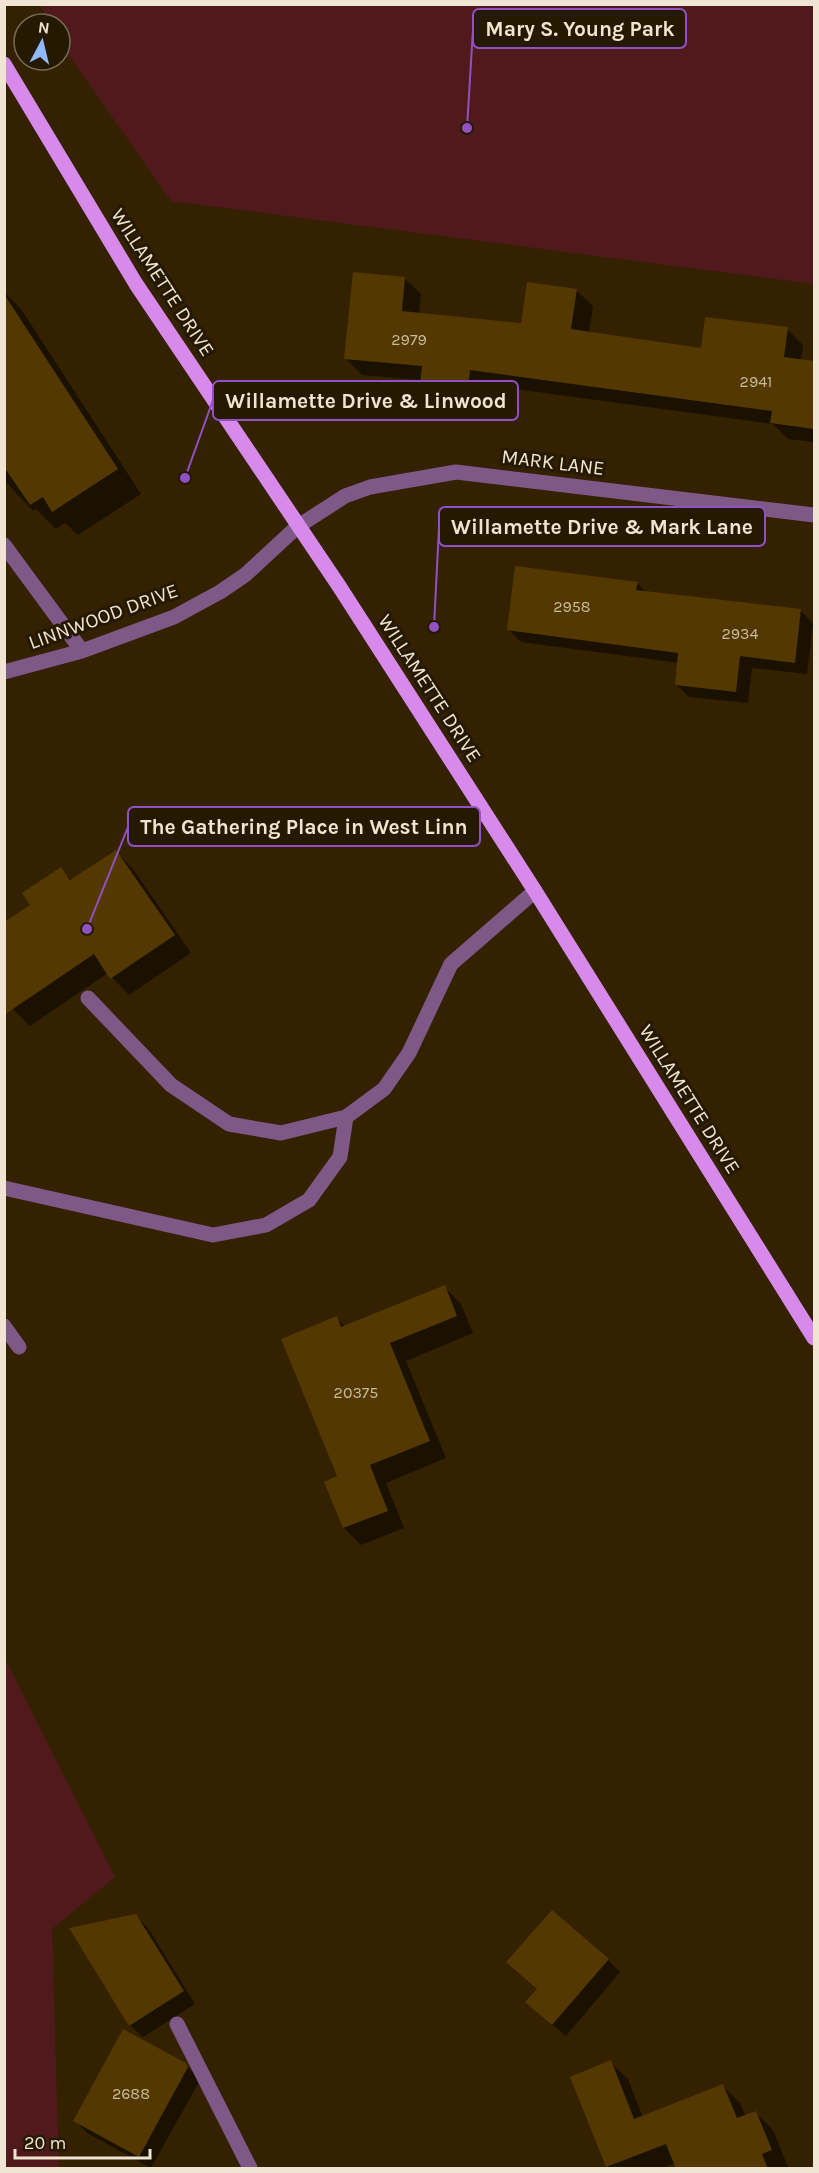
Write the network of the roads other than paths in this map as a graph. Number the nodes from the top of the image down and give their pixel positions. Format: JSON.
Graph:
{"nodes":[{"id":1,"x":4,"y":64,"type":"edge"},
{"id":2,"x":814,"y":515,"type":"edge"},
{"id":3,"x":297,"y":527,"type":"junction"},
{"id":4,"x":4,"y":545,"type":"edge"},
{"id":5,"x":82,"y":651,"type":"junction"},
{"id":6,"x":4,"y":672,"type":"edge"},
{"id":7,"x":535,"y":891,"type":"junction"},
{"id":8,"x":88,"y":998,"type":"dead end"},
{"id":9,"x":346,"y":1117,"type":"junction"},
{"id":10,"x":4,"y":1188,"type":"edge"},
{"id":11,"x":4,"y":1326,"type":"edge"},
{"id":12,"x":814,"y":1338,"type":"edge"},
{"id":13,"x":19,"y":1347,"type":"dead end"},
{"id":14,"x":177,"y":2024,"type":"dead end"},
{"id":15,"x":250,"y":2169,"type":"edge"}],
"edges":[{"from":1,"to":3,"type":"main road","name":"WILLAMETTE DRIVE"},
{"from":2,"to":3,"type":"street","name":"MARK LANE"},
{"from":3,"to":5,"type":"street","name":"LINNWOOD DRIVE"},
{"from":3,"to":7,"type":"main road","name":"WILLAMETTE DRIVE"},
{"from":4,"to":5,"type":"street"},
{"from":5,"to":6,"type":"street","name":"LINNWOOD DRIVE"},
{"from":7,"to":9,"type":"street"},
{"from":7,"to":12,"type":"main road","name":"WILLAMETTE DRIVE"},
{"from":8,"to":9,"type":"street"},
{"from":9,"to":10,"type":"street"},
{"from":11,"to":13,"type":"street"},
{"from":14,"to":15,"type":"street"}]}
